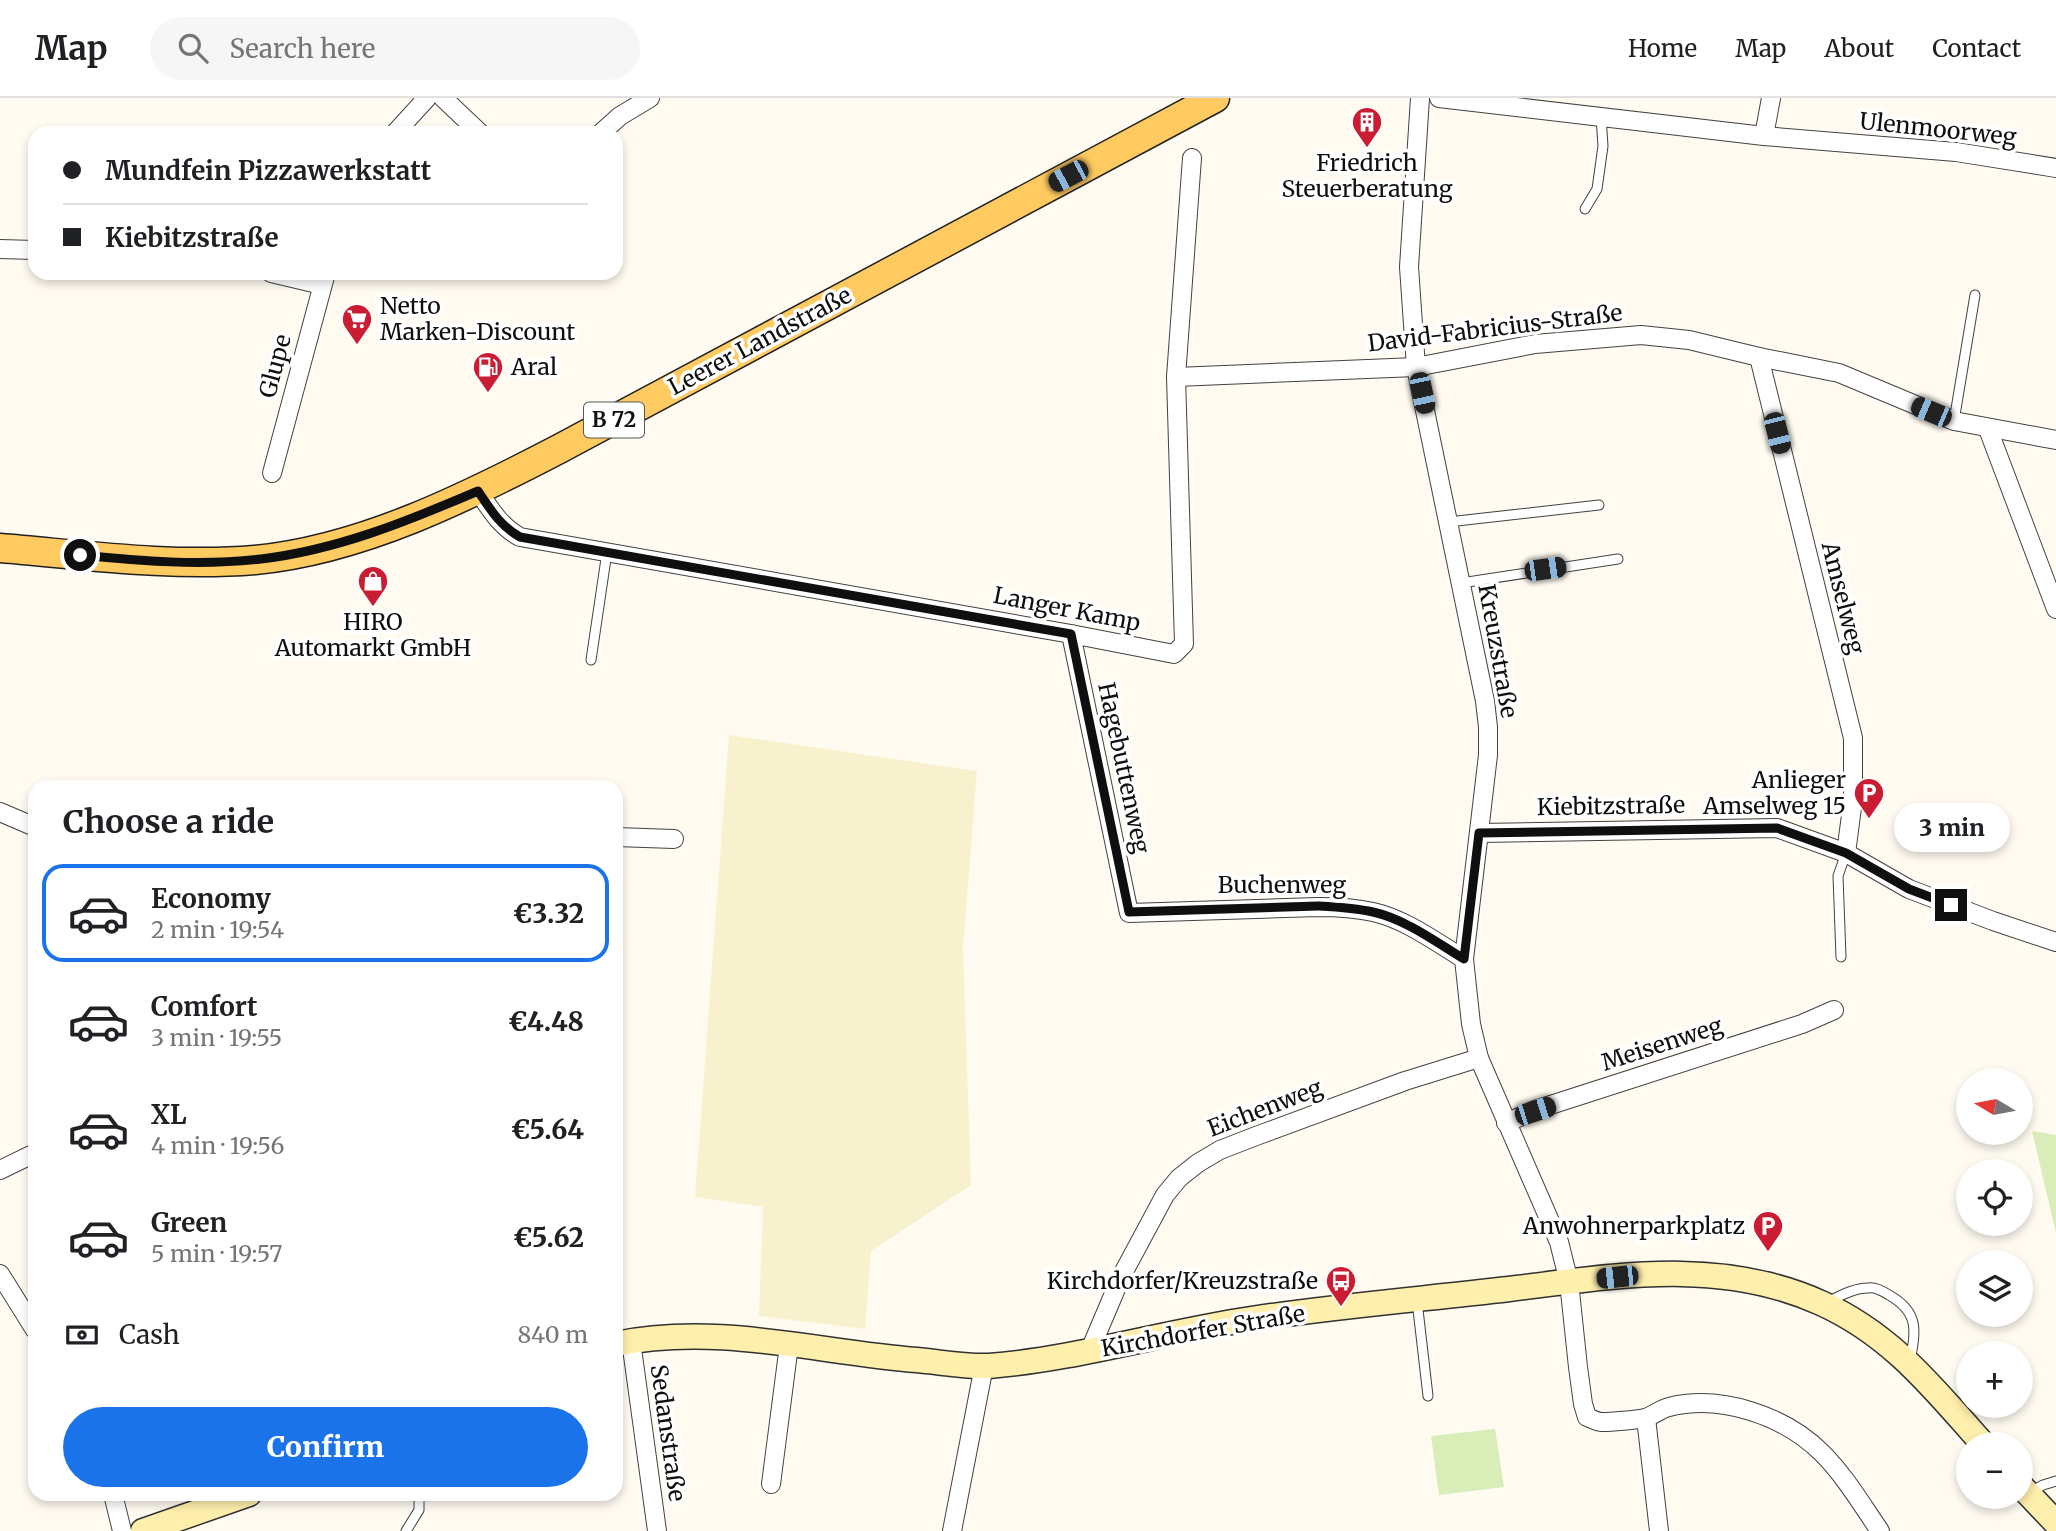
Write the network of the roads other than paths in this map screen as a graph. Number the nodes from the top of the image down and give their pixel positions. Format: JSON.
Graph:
{"nodes":[{"id":1,"x":427,"y":98,"type":"edge"},
{"id":2,"x":443,"y":98,"type":"edge"},
{"id":3,"x":650,"y":98,"type":"edge"},
{"id":4,"x":1215,"y":98,"type":"edge"},
{"id":5,"x":1420,"y":98,"type":"edge"},
{"id":6,"x":1438,"y":98,"type":"edge"},
{"id":7,"x":1771,"y":98,"type":"edge"},
{"id":8,"x":1601,"y":117,"type":"junction"},
{"id":9,"x":401,"y":126,"type":"edge"},
{"id":10,"x":473,"y":126,"type":"edge"},
{"id":11,"x":609,"y":126,"type":"edge"},
{"id":12,"x":1764,"y":136,"type":"junction"},
{"id":13,"x":1192,"y":158,"type":"dead end"},
{"id":14,"x":2056,"y":168,"type":"edge"},
{"id":15,"x":1585,"y":209,"type":"dead end"},
{"id":16,"x":0,"y":249,"type":"edge"},
{"id":17,"x":28,"y":250,"type":"edge"},
{"id":18,"x":324,"y":280,"type":"edge"},
{"id":19,"x":1975,"y":295,"type":"dead end"},
{"id":20,"x":1759,"y":357,"type":"junction"},
{"id":21,"x":1416,"y":367,"type":"junction"},
{"id":22,"x":1176,"y":377,"type":"junction"},
{"id":23,"x":1954,"y":421,"type":"junction"},
{"id":24,"x":1988,"y":429,"type":"junction"},
{"id":25,"x":2056,"y":439,"type":"edge"},
{"id":26,"x":272,"y":473,"type":"dead end"},
{"id":27,"x":478,"y":491,"type":"junction"},
{"id":28,"x":1599,"y":505,"type":"dead end"},
{"id":29,"x":1448,"y":522,"type":"junction"},
{"id":30,"x":0,"y":548,"type":"edge"},
{"id":31,"x":607,"y":552,"type":"junction"},
{"id":32,"x":1618,"y":559,"type":"dead end"},
{"id":33,"x":1461,"y":583,"type":"junction"},
{"id":34,"x":2056,"y":609,"type":"edge"},
{"id":35,"x":1071,"y":634,"type":"junction"},
{"id":36,"x":591,"y":660,"type":"dead end"},
{"id":37,"x":0,"y":813,"type":"edge"},
{"id":38,"x":28,"y":824,"type":"edge"},
{"id":39,"x":1479,"y":833,"type":"junction"},
{"id":40,"x":623,"y":837,"type":"edge"},
{"id":41,"x":674,"y":839,"type":"dead end"},
{"id":42,"x":1846,"y":853,"type":"junction"},
{"id":43,"x":1129,"y":912,"type":"joint"},
{"id":44,"x":2056,"y":942,"type":"edge"},
{"id":45,"x":1841,"y":957,"type":"dead end"},
{"id":46,"x":1464,"y":959,"type":"junction"},
{"id":47,"x":1834,"y":1010,"type":"dead end"},
{"id":48,"x":1479,"y":1058,"type":"junction"},
{"id":49,"x":1506,"y":1123,"type":"junction"},
{"id":50,"x":28,"y":1156,"type":"edge"},
{"id":51,"x":0,"y":1170,"type":"edge"},
{"id":52,"x":0,"y":1274,"type":"edge"},
{"id":53,"x":1569,"y":1282,"type":"junction"},
{"id":54,"x":1417,"y":1299,"type":"junction"},
{"id":55,"x":1823,"y":1304,"type":"junction"},
{"id":56,"x":28,"y":1319,"type":"edge"},
{"id":57,"x":624,"y":1342,"type":"edge"},
{"id":58,"x":789,"y":1345,"type":"junction"},
{"id":59,"x":1090,"y":1350,"type":"junction"},
{"id":60,"x":1910,"y":1362,"type":"junction"},
{"id":61,"x":984,"y":1366,"type":"junction"},
{"id":62,"x":1428,"y":1396,"type":"dead end"},
{"id":63,"x":1646,"y":1418,"type":"junction"},
{"id":64,"x":1972,"y":1432,"type":"edge"},
{"id":65,"x":2056,"y":1481,"type":"edge"},
{"id":66,"x":771,"y":1484,"type":"dead end"},
{"id":67,"x":2033,"y":1488,"type":"edge"},
{"id":68,"x":2033,"y":1499,"type":"edge"},
{"id":69,"x":115,"y":1501,"type":"edge"},
{"id":70,"x":233,"y":1501,"type":"edge"},
{"id":71,"x":419,"y":1501,"type":"edge"},
{"id":72,"x":2056,"y":1523,"type":"edge"},
{"id":73,"x":175,"y":1526,"type":"edge"},
{"id":74,"x":122,"y":1531,"type":"edge"},
{"id":75,"x":143,"y":1531,"type":"edge"},
{"id":76,"x":407,"y":1531,"type":"edge"},
{"id":77,"x":657,"y":1531,"type":"edge"},
{"id":78,"x":952,"y":1531,"type":"edge"},
{"id":79,"x":1659,"y":1531,"type":"edge"},
{"id":80,"x":1880,"y":1531,"type":"edge"}],
"edges":[{"from":1,"to":9,"type":"street"},
{"from":2,"to":10,"type":"street"},
{"from":3,"to":11,"type":"street"},
{"from":4,"to":27,"type":"main road","name":"Leerer Landstraße","number":"B 72"},
{"from":5,"to":21,"type":"street","name":"Kreuzstraße"},
{"from":6,"to":8,"type":"street","name":"Ulenmoorweg"},
{"from":7,"to":12,"type":"street"},
{"from":8,"to":12,"type":"street","name":"Ulenmoorweg"},
{"from":8,"to":15,"type":"lane"},
{"from":12,"to":14,"type":"street","name":"Ulenmoorweg"},
{"from":13,"to":22,"type":"street","name":"Langer Kamp"},
{"from":16,"to":17,"type":"street"},
{"from":18,"to":26,"type":"street","name":"Glupe"},
{"from":19,"to":23,"type":"lane"},
{"from":20,"to":21,"type":"street","name":"David-Fabricius-Straße"},
{"from":20,"to":23,"type":"street","name":"David-Fabricius-Straße"},
{"from":20,"to":42,"type":"street","name":"Amselweg"},
{"from":21,"to":22,"type":"street","name":"David-Fabricius-Straße"},
{"from":21,"to":29,"type":"street","name":"Kreuzstraße"},
{"from":22,"to":35,"type":"street","name":"Langer Kamp"},
{"from":23,"to":24,"type":"street","name":"David-Fabricius-Straße"},
{"from":24,"to":25,"type":"street","name":"David-Fabricius-Straße"},
{"from":24,"to":34,"type":"street"},
{"from":27,"to":30,"type":"main road","name":"Leerer Landstraße","number":"B 72"},
{"from":27,"to":31,"type":"street","name":"Langer Kamp"},
{"from":28,"to":29,"type":"lane"},
{"from":29,"to":33,"type":"street","name":"Kreuzstraße"},
{"from":31,"to":35,"type":"street","name":"Langer Kamp"},
{"from":31,"to":36,"type":"lane"},
{"from":32,"to":33,"type":"lane"},
{"from":33,"to":39,"type":"street","name":"Kreuzstraße"},
{"from":35,"to":43,"type":"street","name":"Hagebuttenweg"},
{"from":37,"to":38,"type":"street"},
{"from":39,"to":42,"type":"street","name":"Kiebitzstraße"},
{"from":39,"to":46,"type":"street","name":"Kreuzstraße"},
{"from":40,"to":41,"type":"street"},
{"from":42,"to":44,"type":"street","name":"Kiebitzstraße"},
{"from":42,"to":45,"type":"lane"},
{"from":43,"to":46,"type":"street","name":"Buchenweg"},
{"from":46,"to":48,"type":"street","name":"Kreuzstraße"},
{"from":47,"to":49,"type":"street","name":"Meisenweg"},
{"from":48,"to":49,"type":"street","name":"Kreuzstraße"},
{"from":48,"to":59,"type":"street","name":"Eichenweg"},
{"from":49,"to":53,"type":"street","name":"Kreuzstraße"},
{"from":50,"to":51,"type":"street"},
{"from":52,"to":56,"type":"street"},
{"from":53,"to":54,"type":"street","name":"Kirchdorfer Straße"},
{"from":53,"to":55,"type":"street","name":"Kirchdorfer Straße"},
{"from":53,"to":63,"type":"street","name":"Kreuzstraße"},
{"from":54,"to":59,"type":"street","name":"Kirchdorfer Straße"},
{"from":54,"to":62,"type":"lane"},
{"from":55,"to":60,"type":"street","name":"Kirchdorfer Straße"},
{"from":55,"to":60,"type":"lane"},
{"from":57,"to":58,"type":"street","name":"Kirchdorfer Straße"},
{"from":57,"to":77,"type":"street","name":"Sedanstraße"},
{"from":58,"to":61,"type":"street","name":"Kirchdorfer Straße"},
{"from":58,"to":66,"type":"street"},
{"from":59,"to":61,"type":"street","name":"Kirchdorfer Straße"},
{"from":60,"to":64,"type":"street","name":"Kirchdorfer Straße"},
{"from":61,"to":78,"type":"street"},
{"from":63,"to":79,"type":"street"},
{"from":63,"to":80,"type":"street"},
{"from":65,"to":67,"type":"lane"},
{"from":68,"to":72,"type":"street"},
{"from":69,"to":74,"type":"street"},
{"from":70,"to":73,"type":"street"},
{"from":71,"to":76,"type":"lane"},
{"from":73,"to":75,"type":"street"}]}
